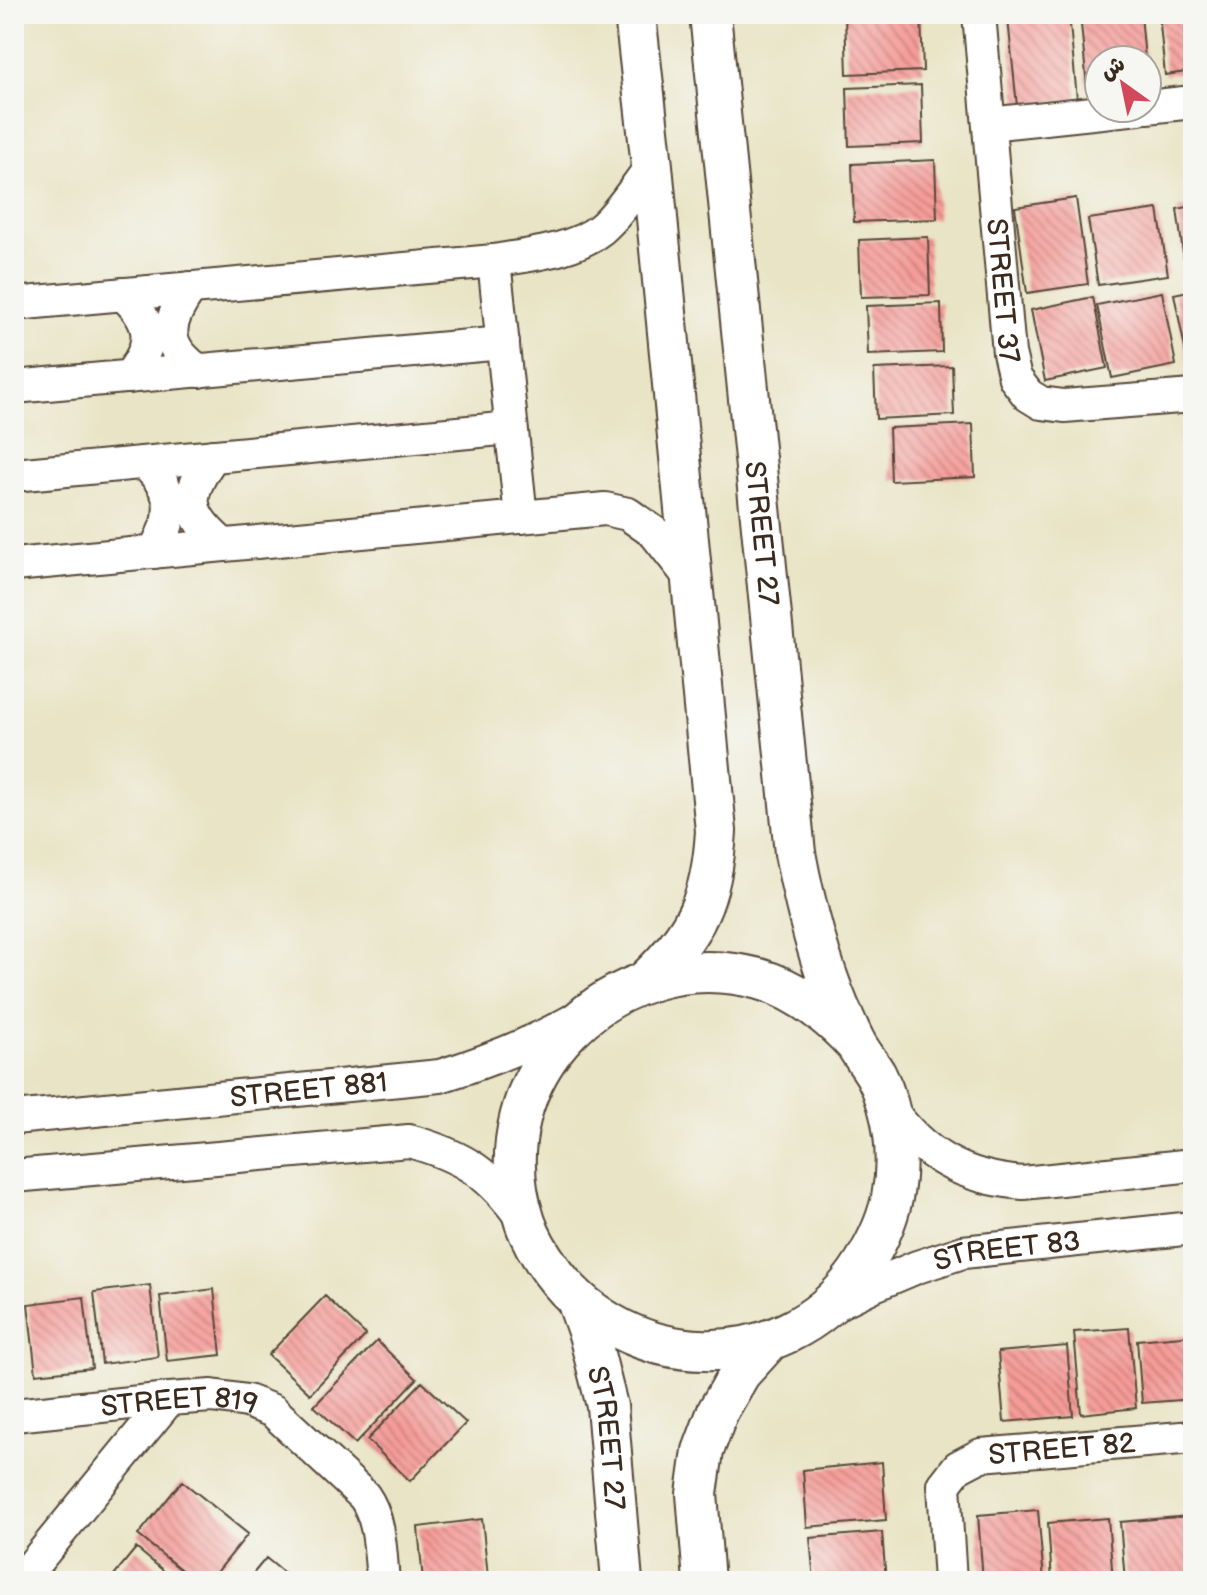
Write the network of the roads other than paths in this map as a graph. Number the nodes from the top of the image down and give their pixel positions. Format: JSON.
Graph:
{"nodes":[{"id":1,"x":635,"y":14,"type":"edge"},
{"id":2,"x":710,"y":14,"type":"edge"},
{"id":3,"x":979,"y":14,"type":"edge"},
{"id":4,"x":1193,"y":102,"type":"edge"},
{"id":5,"x":1163,"y":105,"type":"edge"},
{"id":6,"x":1083,"y":114,"type":"edge"},
{"id":7,"x":989,"y":124,"type":"junction"},
{"id":8,"x":652,"y":166,"type":"junction"},
{"id":9,"x":494,"y":261,"type":"junction"},
{"id":10,"x":191,"y":288,"type":"junction"},
{"id":11,"x":123,"y":294,"type":"junction"},
{"id":12,"x":14,"y":304,"type":"edge"},
{"id":13,"x":503,"y":343,"type":"junction"},
{"id":14,"x":199,"y":371,"type":"junction"},
{"id":15,"x":129,"y":377,"type":"junction"},
{"id":16,"x":14,"y":387,"type":"edge"},
{"id":17,"x":1193,"y":396,"type":"edge"},
{"id":18,"x":511,"y":428,"type":"junction"},
{"id":19,"x":213,"y":456,"type":"junction"},
{"id":20,"x":145,"y":463,"type":"junction"},
{"id":21,"x":14,"y":475,"type":"edge"},
{"id":22,"x":521,"y":517,"type":"junction"},
{"id":23,"x":223,"y":545,"type":"junction"},
{"id":24,"x":154,"y":552,"type":"junction"},
{"id":25,"x":14,"y":565,"type":"edge"},
{"id":26,"x":692,"y":580,"type":"junction"},
{"id":27,"x":647,"y":980,"type":"junction"},
{"id":28,"x":589,"y":1012,"type":"junction"},
{"id":29,"x":856,"y":1044,"type":"junction"},
{"id":30,"x":888,"y":1106,"type":"junction"},
{"id":31,"x":14,"y":1118,"type":"edge"},
{"id":32,"x":1193,"y":1165,"type":"edge"},
{"id":33,"x":14,"y":1176,"type":"edge"},
{"id":34,"x":525,"y":1222,"type":"junction"},
{"id":35,"x":1193,"y":1228,"type":"edge"},
{"id":36,"x":577,"y":1300,"type":"junction"},
{"id":37,"x":828,"y":1307,"type":"junction"},
{"id":38,"x":769,"y":1341,"type":"junction"},
{"id":39,"x":169,"y":1399,"type":"junction"},
{"id":40,"x":14,"y":1415,"type":"edge"},
{"id":41,"x":1193,"y":1437,"type":"edge"},
{"id":42,"x":20,"y":1581,"type":"edge"},
{"id":43,"x":383,"y":1581,"type":"edge"},
{"id":44,"x":622,"y":1581,"type":"edge"},
{"id":45,"x":704,"y":1581,"type":"edge"},
{"id":46,"x":950,"y":1581,"type":"edge"}],
"edges":[{"from":1,"to":8,"type":"main road"},
{"from":2,"to":29,"type":"main road","name":"STREET 27"},
{"from":3,"to":7,"type":"street","name":"STREET 37"},
{"from":4,"to":5,"type":"street"},
{"from":6,"to":7,"type":"street"},
{"from":7,"to":17,"type":"street","name":"STREET 37"},
{"from":8,"to":9,"type":"street"},
{"from":8,"to":26,"type":"main road"},
{"from":9,"to":10,"type":"street"},
{"from":9,"to":13,"type":"street"},
{"from":10,"to":11,"type":"street"},
{"from":10,"to":14,"type":"street"},
{"from":11,"to":12,"type":"street"},
{"from":11,"to":15,"type":"street"},
{"from":13,"to":14,"type":"street"},
{"from":13,"to":18,"type":"street"},
{"from":14,"to":15,"type":"street"},
{"from":15,"to":16,"type":"street"},
{"from":18,"to":19,"type":"street"},
{"from":18,"to":22,"type":"street"},
{"from":19,"to":20,"type":"street"},
{"from":19,"to":23,"type":"street"},
{"from":20,"to":21,"type":"street"},
{"from":20,"to":24,"type":"street"},
{"from":22,"to":23,"type":"street"},
{"from":22,"to":26,"type":"street"},
{"from":23,"to":24,"type":"street"},
{"from":24,"to":25,"type":"street"},
{"from":26,"to":27,"type":"main road"},
{"from":27,"to":28,"type":"main road"},
{"from":27,"to":29,"type":"main road"},
{"from":28,"to":31,"type":"street","name":"STREET 881"},
{"from":28,"to":34,"type":"main road"},
{"from":29,"to":30,"type":"main road"},
{"from":30,"to":32,"type":"street"},
{"from":30,"to":37,"type":"main road"},
{"from":33,"to":34,"type":"street"},
{"from":34,"to":36,"type":"main road"},
{"from":35,"to":37,"type":"street","name":"STREET 83"},
{"from":36,"to":38,"type":"main road"},
{"from":36,"to":44,"type":"main road","name":"STREET 27"},
{"from":37,"to":38,"type":"main road"},
{"from":38,"to":45,"type":"main road"},
{"from":39,"to":40,"type":"street","name":"STREET 819"},
{"from":39,"to":42,"type":"street"},
{"from":39,"to":43,"type":"street","name":"STREET 819"},
{"from":41,"to":46,"type":"street","name":"STREET 82"}]}
